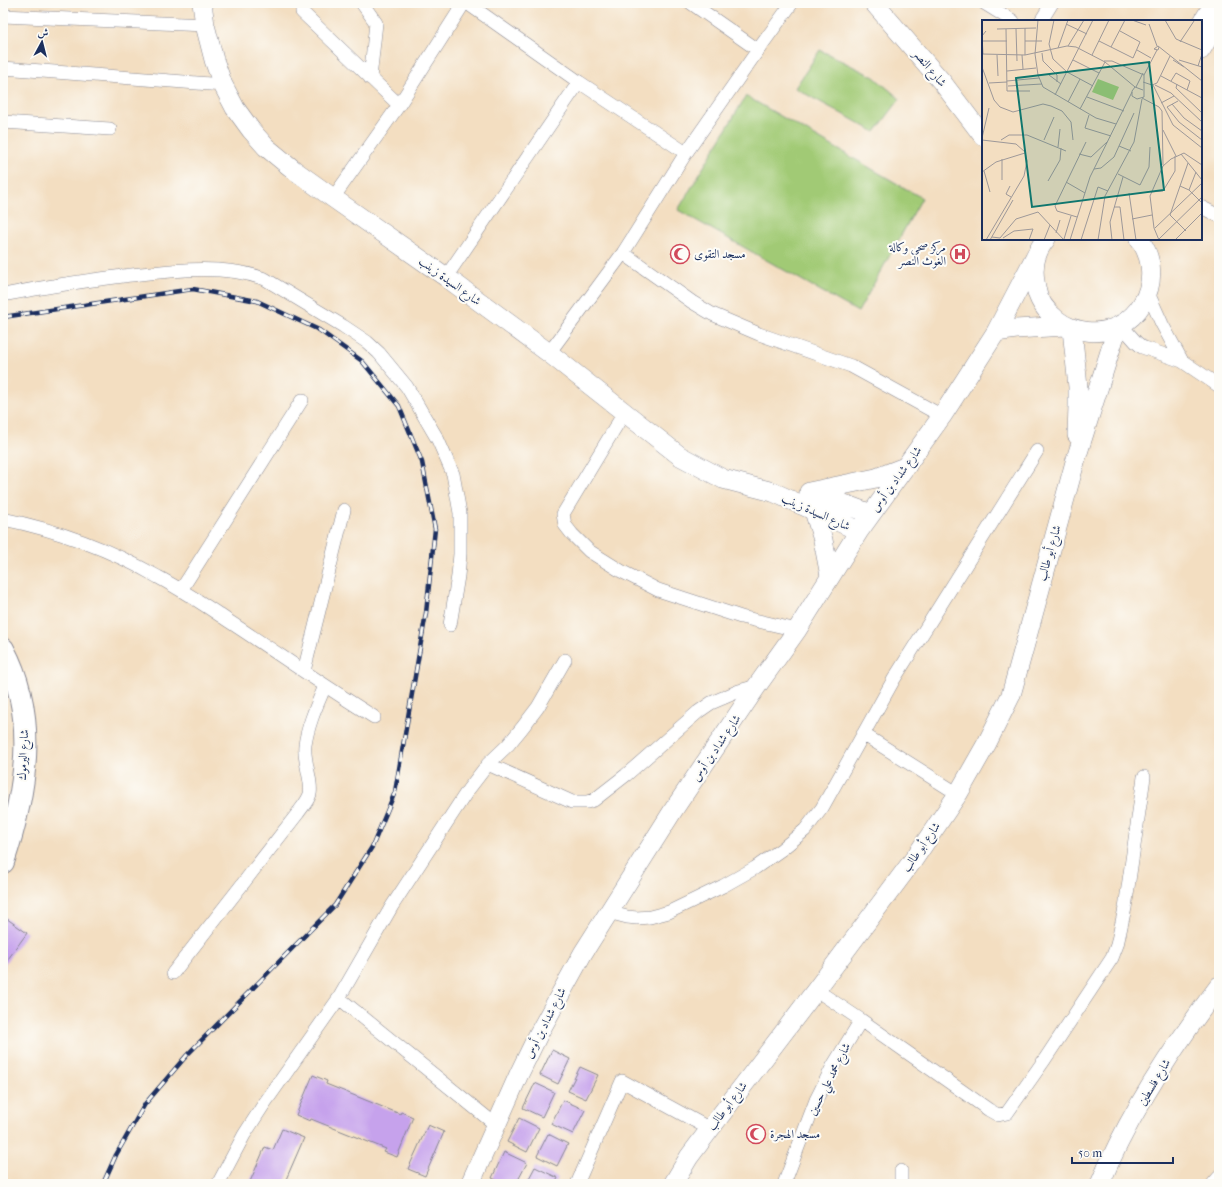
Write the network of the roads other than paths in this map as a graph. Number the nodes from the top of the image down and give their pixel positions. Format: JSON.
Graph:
{"nodes":[{"id":1,"x":202,"y":3,"type":"edge"},
{"id":2,"x":362,"y":3,"type":"edge"},
{"id":3,"x":466,"y":3,"type":"edge"},
{"id":4,"x":690,"y":3,"type":"edge"},
{"id":5,"x":792,"y":3,"type":"edge"},
{"id":6,"x":874,"y":3,"type":"edge"},
{"id":7,"x":984,"y":3,"type":"edge"},
{"id":8,"x":1052,"y":3,"type":"edge"},
{"id":9,"x":1214,"y":3,"type":"edge"},
{"id":10,"x":302,"y":12,"type":"dead end"},
{"id":11,"x":3,"y":16,"type":"edge"},
{"id":12,"x":1219,"y":19,"type":"edge"},
{"id":13,"x":1011,"y":20,"type":"edge"},
{"id":14,"x":1042,"y":20,"type":"edge"},
{"id":15,"x":1202,"y":23,"type":"edge"},
{"id":16,"x":205,"y":25,"type":"junction"},
{"id":17,"x":1202,"y":48,"type":"edge"},
{"id":18,"x":758,"y":50,"type":"junction"},
{"id":19,"x":3,"y":68,"type":"edge"},
{"id":20,"x":370,"y":78,"type":"junction"},
{"id":21,"x":579,"y":82,"type":"junction"},
{"id":22,"x":223,"y":85,"type":"junction"},
{"id":23,"x":399,"y":105,"type":"junction"},
{"id":24,"x":3,"y":122,"type":"edge"},
{"id":25,"x":110,"y":129,"type":"dead end"},
{"id":26,"x":982,"y":135,"type":"edge"},
{"id":27,"x":686,"y":153,"type":"junction"},
{"id":28,"x":333,"y":198,"type":"junction"},
{"id":29,"x":1202,"y":208,"type":"edge"},
{"id":30,"x":1219,"y":216,"type":"edge"},
{"id":31,"x":1143,"y":242,"type":"edge"},
{"id":32,"x":1040,"y":244,"type":"edge"},
{"id":33,"x":623,"y":253,"type":"junction"},
{"id":34,"x":446,"y":277,"type":"junction"},
{"id":35,"x":1148,"y":293,"type":"junction"},
{"id":36,"x":3,"y":295,"type":"edge"},
{"id":37,"x":1119,"y":326,"type":"junction"},
{"id":38,"x":1068,"y":327,"type":"junction"},
{"id":39,"x":996,"y":332,"type":"junction"},
{"id":40,"x":549,"y":353,"type":"junction"},
{"id":41,"x":1182,"y":361,"type":"junction"},
{"id":42,"x":1219,"y":386,"type":"edge"},
{"id":43,"x":302,"y":400,"type":"dead end"},
{"id":44,"x":624,"y":413,"type":"junction"},
{"id":45,"x":942,"y":416,"type":"junction"},
{"id":46,"x":1037,"y":451,"type":"dead end"},
{"id":47,"x":1075,"y":462,"type":"junction"},
{"id":48,"x":907,"y":466,"type":"junction"},
{"id":49,"x":772,"y":492,"type":"junction"},
{"id":50,"x":809,"y":492,"type":"junction"},
{"id":51,"x":344,"y":510,"type":"dead end"},
{"id":52,"x":814,"y":511,"type":"junction"},
{"id":53,"x":871,"y":514,"type":"junction"},
{"id":54,"x":3,"y":519,"type":"edge"},
{"id":55,"x":859,"y":531,"type":"junction"},
{"id":56,"x":830,"y":576,"type":"junction"},
{"id":57,"x":181,"y":590,"type":"junction"},
{"id":58,"x":450,"y":625,"type":"dead end"},
{"id":59,"x":797,"y":630,"type":"junction"},
{"id":60,"x":3,"y":649,"type":"edge"},
{"id":61,"x":565,"y":660,"type":"dead end"},
{"id":62,"x":304,"y":671,"type":"junction"},
{"id":63,"x":325,"y":686,"type":"junction"},
{"id":64,"x":757,"y":686,"type":"junction"},
{"id":65,"x":374,"y":717,"type":"dead end"},
{"id":66,"x":862,"y":734,"type":"junction"},
{"id":67,"x":488,"y":764,"type":"junction"},
{"id":68,"x":1144,"y":777,"type":"dead end"},
{"id":69,"x":958,"y":794,"type":"junction"},
{"id":70,"x":3,"y":862,"type":"edge"},
{"id":71,"x":608,"y":912,"type":"junction"},
{"id":72,"x":173,"y":973,"type":"dead end"},
{"id":73,"x":1219,"y":986,"type":"edge"},
{"id":74,"x":816,"y":990,"type":"junction"},
{"id":75,"x":339,"y":998,"type":"junction"},
{"id":76,"x":861,"y":1020,"type":"junction"},
{"id":77,"x":496,"y":1125,"type":"junction"},
{"id":78,"x":710,"y":1129,"type":"junction"},
{"id":79,"x":1219,"y":1177,"type":"edge"},
{"id":80,"x":218,"y":1184,"type":"edge"},
{"id":81,"x":470,"y":1184,"type":"edge"},
{"id":82,"x":577,"y":1184,"type":"edge"},
{"id":83,"x":673,"y":1184,"type":"edge"},
{"id":84,"x":784,"y":1184,"type":"edge"},
{"id":85,"x":1100,"y":1184,"type":"edge"},
{"id":86,"x":1213,"y":1184,"type":"edge"}],
"edges":[{"from":1,"to":16,"type":"street","name":"شارع السيدة زينب"},
{"from":2,"to":20,"type":"street"},
{"from":3,"to":21,"type":"street"},
{"from":3,"to":23,"type":"street"},
{"from":4,"to":18,"type":"street"},
{"from":5,"to":18,"type":"street"},
{"from":6,"to":26,"type":"street","name":"شارع النصر"},
{"from":7,"to":13,"type":"street"},
{"from":8,"to":14,"type":"street"},
{"from":9,"to":15,"type":"street"},
{"from":10,"to":20,"type":"street"},
{"from":11,"to":16,"type":"street"},
{"from":12,"to":17,"type":"street"},
{"from":16,"to":22,"type":"street","name":"شارع السيدة زينب"},
{"from":18,"to":27,"type":"street"},
{"from":19,"to":22,"type":"street"},
{"from":20,"to":23,"type":"street"},
{"from":21,"to":27,"type":"street"},
{"from":21,"to":34,"type":"street"},
{"from":22,"to":28,"type":"street","name":"شارع السيدة زينب"},
{"from":23,"to":28,"type":"street"},
{"from":24,"to":25,"type":"street"},
{"from":27,"to":33,"type":"street"},
{"from":28,"to":34,"type":"street","name":"شارع السيدة زينب"},
{"from":29,"to":30,"type":"street"},
{"from":31,"to":35,"type":"street"},
{"from":32,"to":38,"type":"street"},
{"from":32,"to":39,"type":"street","name":"شارع شداد بن أوس"},
{"from":33,"to":40,"type":"street"},
{"from":33,"to":45,"type":"street"},
{"from":34,"to":40,"type":"street","name":"شارع السيدة زينب"},
{"from":35,"to":37,"type":"street"},
{"from":35,"to":41,"type":"street"},
{"from":36,"to":58,"type":"street"},
{"from":37,"to":38,"type":"street"},
{"from":37,"to":41,"type":"street"},
{"from":37,"to":47,"type":"street","name":"شارع أبو طالب"},
{"from":38,"to":39,"type":"street"},
{"from":38,"to":47,"type":"street","name":"شارع أبو طالب"},
{"from":39,"to":45,"type":"street","name":"شارع شداد بن أوس"},
{"from":40,"to":44,"type":"street","name":"شارع السيدة زينب"},
{"from":41,"to":42,"type":"street"},
{"from":43,"to":57,"type":"street"},
{"from":44,"to":49,"type":"street","name":"شارع السيدة زينب"},
{"from":44,"to":59,"type":"street"},
{"from":45,"to":48,"type":"street","name":"شارع شداد بن أوس"},
{"from":46,"to":66,"type":"street"},
{"from":47,"to":69,"type":"street","name":"شارع أبو طالب"},
{"from":48,"to":50,"type":"street"},
{"from":48,"to":53,"type":"street","name":"شارع شداد بن أوس"},
{"from":49,"to":50,"type":"street","name":"شارع السيدة زينب"},
{"from":49,"to":52,"type":"street","name":"شارع السيدة زينب"},
{"from":50,"to":53,"type":"street","name":"شارع السيدة زينب"},
{"from":51,"to":62,"type":"street"},
{"from":52,"to":55,"type":"street","name":"شارع السيدة زينب"},
{"from":52,"to":56,"type":"street"},
{"from":53,"to":55,"type":"street","name":"شارع شداد بن أوس"},
{"from":54,"to":57,"type":"street"},
{"from":55,"to":56,"type":"street","name":"شارع شداد بن أوس"},
{"from":56,"to":59,"type":"street","name":"شارع شداد بن أوس"},
{"from":57,"to":62,"type":"street"},
{"from":59,"to":64,"type":"street","name":"شارع شداد بن أوس"},
{"from":60,"to":70,"type":"highway","name":"شارع اليرموك"},
{"from":61,"to":67,"type":"street"},
{"from":62,"to":63,"type":"street"},
{"from":63,"to":65,"type":"street"},
{"from":63,"to":72,"type":"street"},
{"from":64,"to":67,"type":"street"},
{"from":64,"to":71,"type":"street","name":"شارع شداد بن أوس"},
{"from":66,"to":69,"type":"street"},
{"from":66,"to":71,"type":"street"},
{"from":67,"to":75,"type":"street"},
{"from":68,"to":76,"type":"street"},
{"from":69,"to":74,"type":"street","name":"شارع أبو طالب"},
{"from":71,"to":77,"type":"street","name":"شارع شداد بن أوس"},
{"from":73,"to":85,"type":"street","name":"شارع فلسطين"},
{"from":74,"to":76,"type":"street"},
{"from":74,"to":78,"type":"street","name":"شارع أبو طالب"},
{"from":75,"to":77,"type":"street"},
{"from":75,"to":80,"type":"street"},
{"from":76,"to":84,"type":"street","name":"شارع محمد علي حسين"},
{"from":77,"to":81,"type":"street","name":"شارع شداد بن أوس"},
{"from":78,"to":82,"type":"street"},
{"from":78,"to":83,"type":"street","name":"شارع أبو طالب"},
{"from":79,"to":86,"type":"street"}]}
